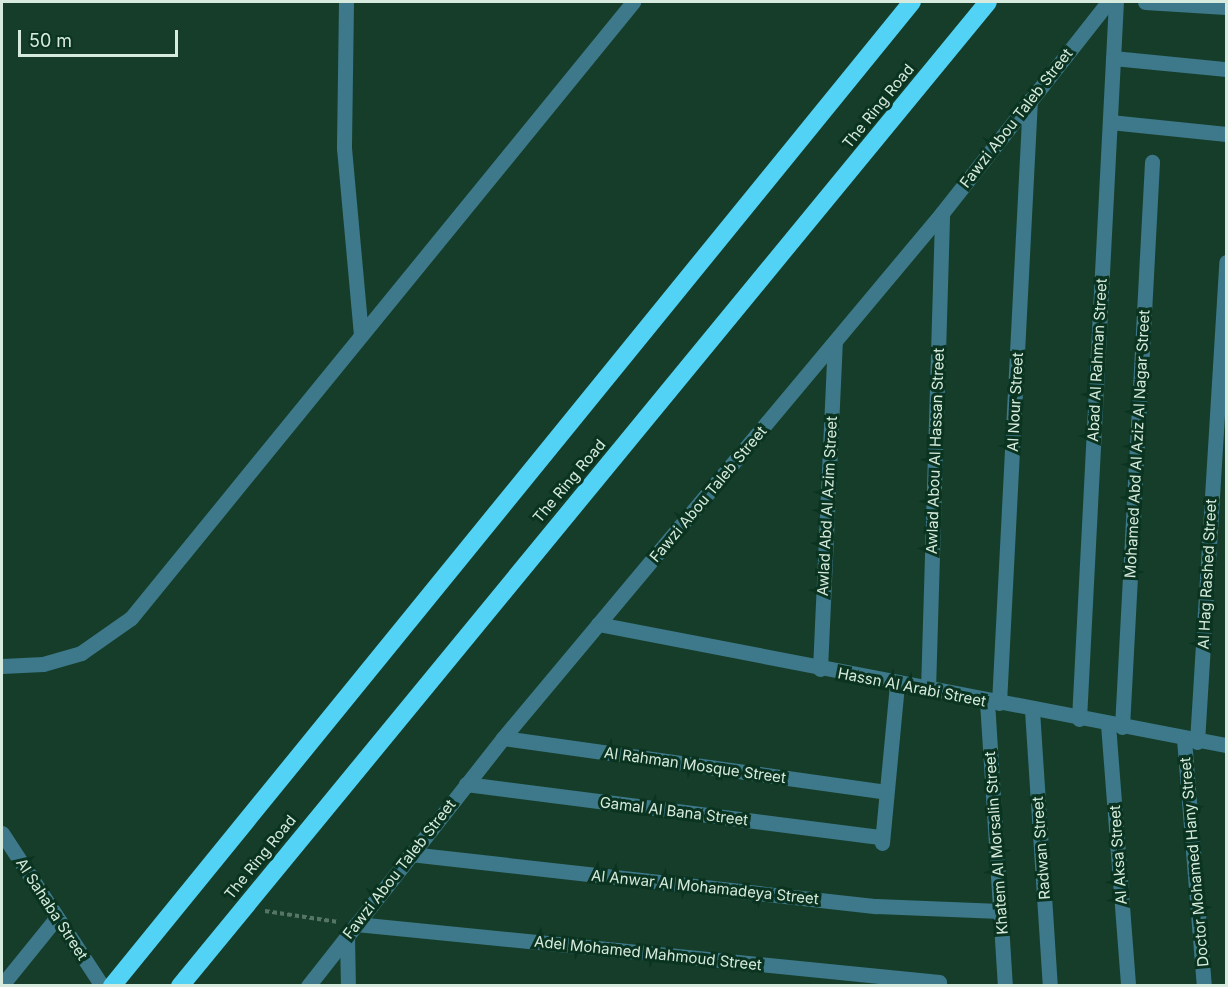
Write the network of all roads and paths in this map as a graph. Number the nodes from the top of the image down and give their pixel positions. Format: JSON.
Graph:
{"nodes":[{"id":1,"x":346,"y":2,"type":"edge"},
{"id":2,"x":633,"y":2,"type":"edge"},
{"id":3,"x":988,"y":2,"type":"edge"},
{"id":4,"x":1108,"y":2,"type":"edge"},
{"id":5,"x":1116,"y":2,"type":"edge"},
{"id":6,"x":1145,"y":2,"type":"edge"},
{"id":7,"x":907,"y":7,"type":"edge"},
{"id":8,"x":1227,"y":7,"type":"edge"},
{"id":9,"x":1113,"y":58,"type":"junction"},
{"id":10,"x":1227,"y":69,"type":"edge"},
{"id":11,"x":1030,"y":100,"type":"junction"},
{"id":12,"x":1110,"y":122,"type":"junction"},
{"id":13,"x":1227,"y":134,"type":"edge"},
{"id":14,"x":1152,"y":162,"type":"dead end"},
{"id":15,"x":942,"y":213,"type":"junction"},
{"id":16,"x":1227,"y":262,"type":"edge"},
{"id":17,"x":361,"y":335,"type":"junction"},
{"id":18,"x":835,"y":342,"type":"junction"},
{"id":19,"x":598,"y":624,"type":"junction"},
{"id":20,"x":2,"y":666,"type":"edge"},
{"id":21,"x":820,"y":669,"type":"junction"},
{"id":22,"x":897,"y":684,"type":"junction"},
{"id":23,"x":928,"y":690,"type":"junction"},
{"id":24,"x":993,"y":702,"type":"junction"},
{"id":25,"x":1032,"y":710,"type":"junction"},
{"id":26,"x":1079,"y":719,"type":"junction"},
{"id":27,"x":1115,"y":726,"type":"junction"},
{"id":28,"x":504,"y":738,"type":"junction"},
{"id":29,"x":1191,"y":740,"type":"junction"},
{"id":30,"x":1227,"y":745,"type":"edge"},
{"id":31,"x":466,"y":784,"type":"junction"},
{"id":32,"x":886,"y":792,"type":"junction"},
{"id":33,"x":2,"y":832,"type":"edge"},
{"id":34,"x":410,"y":854,"type":"junction"},
{"id":35,"x":242,"y":907,"type":"junction"},
{"id":36,"x":1000,"y":911,"type":"junction"},
{"id":37,"x":57,"y":917,"type":"junction"},
{"id":38,"x":330,"y":921,"type":"dead end"},
{"id":39,"x":352,"y":930,"type":"junction"},
{"id":40,"x":939,"y":982,"type":"dead end"},
{"id":41,"x":2,"y":985,"type":"edge"},
{"id":42,"x":102,"y":986,"type":"edge"},
{"id":43,"x":112,"y":986,"type":"edge"},
{"id":44,"x":180,"y":986,"type":"edge"},
{"id":45,"x":308,"y":986,"type":"edge"},
{"id":46,"x":348,"y":986,"type":"edge"},
{"id":47,"x":1005,"y":986,"type":"edge"},
{"id":48,"x":1050,"y":986,"type":"edge"},
{"id":49,"x":1128,"y":986,"type":"edge"},
{"id":50,"x":1204,"y":986,"type":"edge"}],
"edges":[{"from":1,"to":17,"type":"street"},
{"from":2,"to":17,"type":"street"},
{"from":3,"to":35,"type":"highway","name":"The Ring Road"},
{"from":4,"to":11,"type":"street","name":"Fawzi Abou Taleb Street"},
{"from":5,"to":9,"type":"street","name":"Abad Al Rahman Street"},
{"from":6,"to":8,"type":"street"},
{"from":7,"to":43,"type":"highway"},
{"from":9,"to":10,"type":"street"},
{"from":9,"to":12,"type":"street","name":"Abad Al Rahman Street"},
{"from":11,"to":15,"type":"street","name":"Fawzi Abou Taleb Street"},
{"from":11,"to":24,"type":"street","name":"Al Nour Street"},
{"from":12,"to":13,"type":"street"},
{"from":12,"to":26,"type":"street","name":"Abad Al Rahman Street"},
{"from":14,"to":27,"type":"street","name":"Mohamed Abd Al Aziz Al Nagar Street"},
{"from":15,"to":18,"type":"street","name":"Fawzi Abou Taleb Street"},
{"from":15,"to":23,"type":"street","name":"Awlad Abou Al Hassan Street"},
{"from":16,"to":29,"type":"street","name":"Al Hag Rashed Street"},
{"from":17,"to":20,"type":"street"},
{"from":18,"to":19,"type":"street","name":"Fawzi Abou Taleb Street"},
{"from":18,"to":21,"type":"street","name":"Awlad Abd Al Azim Street"},
{"from":19,"to":21,"type":"street","name":"Hassn Al Arabi Street"},
{"from":19,"to":28,"type":"street","name":"Fawzi Abou Taleb Street"},
{"from":21,"to":22,"type":"street","name":"Hassn Al Arabi Street"},
{"from":22,"to":23,"type":"street","name":"Hassn Al Arabi Street"},
{"from":22,"to":32,"type":"street"},
{"from":23,"to":24,"type":"street","name":"Hassn Al Arabi Street"},
{"from":24,"to":25,"type":"street","name":"Hassn Al Arabi Street"},
{"from":24,"to":36,"type":"street","name":"Khatem Al Morsalin Street"},
{"from":25,"to":26,"type":"street","name":"Hassn Al Arabi Street"},
{"from":25,"to":48,"type":"street","name":"Radwan Street"},
{"from":26,"to":27,"type":"street","name":"Hassn Al Arabi Street"},
{"from":27,"to":29,"type":"street","name":"Hassn Al Arabi Street"},
{"from":27,"to":49,"type":"street","name":"Al Aksa Street"},
{"from":28,"to":31,"type":"street","name":"Fawzi Abou Taleb Street"},
{"from":28,"to":32,"type":"street","name":"Al Rahman Mosque Street"},
{"from":29,"to":30,"type":"street","name":"Hassn Al Arabi Street"},
{"from":29,"to":50,"type":"street","name":"Doctor Mohamed Hany Street"},
{"from":31,"to":32,"type":"street","name":"Gamal Al Bana Street"},
{"from":31,"to":34,"type":"street","name":"Fawzi Abou Taleb Street"},
{"from":33,"to":37,"type":"street","name":"Al Sahaba Street"},
{"from":34,"to":36,"type":"street","name":"Al Anwar Al Mohamadeya Street"},
{"from":34,"to":39,"type":"street","name":"Fawzi Abou Taleb Street"},
{"from":35,"to":38,"type":"path"},
{"from":35,"to":44,"type":"highway","name":"The Ring Road"},
{"from":36,"to":47,"type":"street","name":"Khatem Al Morsalin Street"},
{"from":37,"to":41,"type":"street"},
{"from":37,"to":42,"type":"street","name":"Al Sahaba Street"},
{"from":39,"to":40,"type":"street","name":"Adel Mohamed Mahmoud Street"},
{"from":39,"to":45,"type":"street","name":"Fawzi Abou Taleb Street"},
{"from":39,"to":46,"type":"street"}]}
